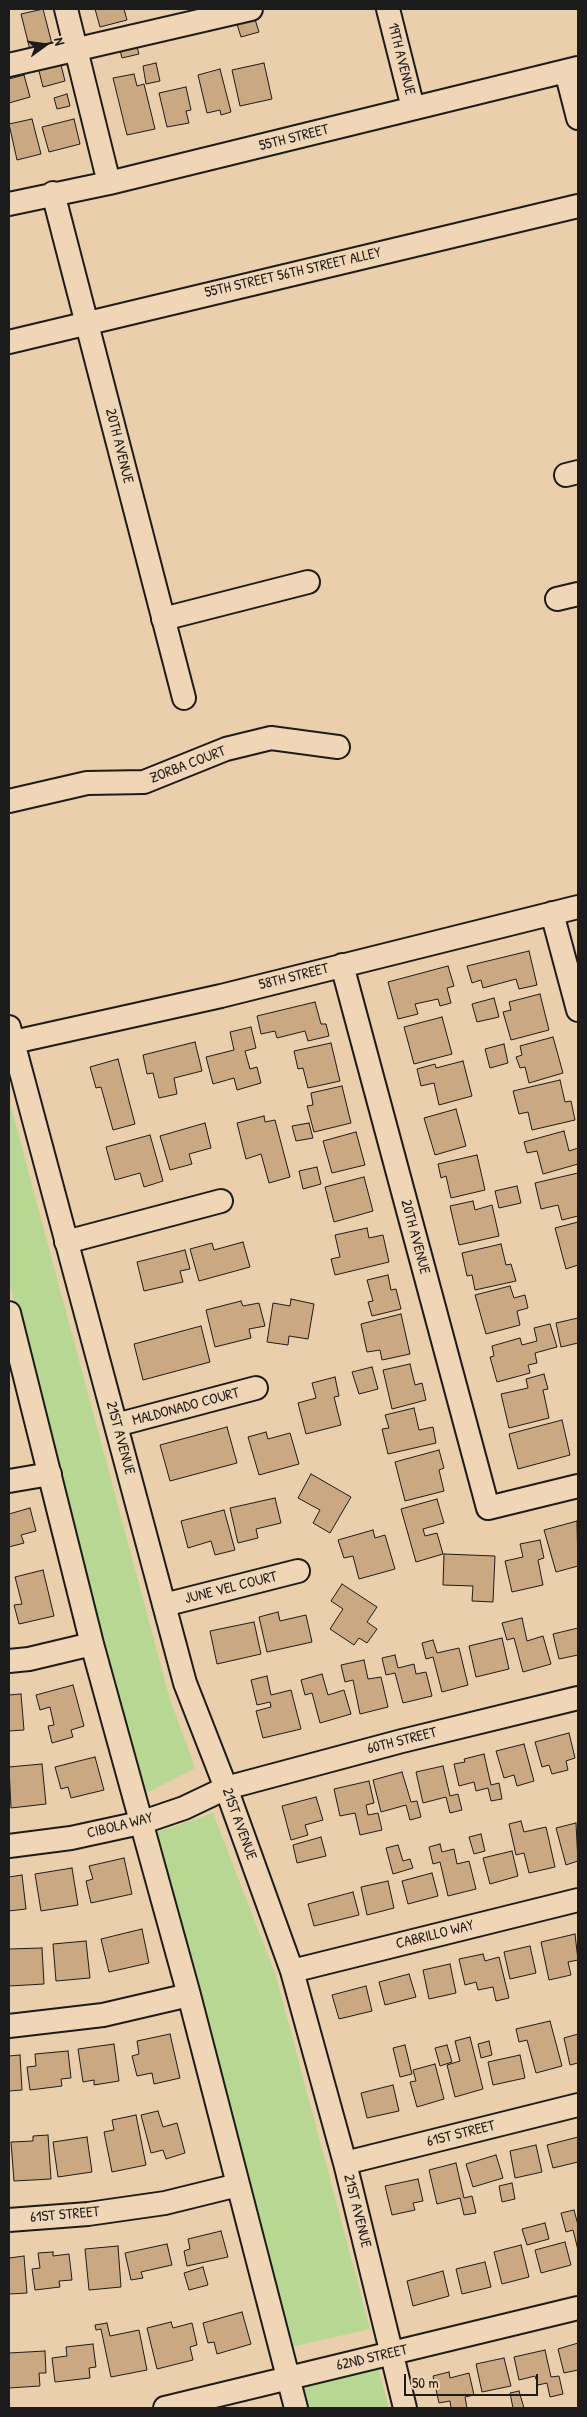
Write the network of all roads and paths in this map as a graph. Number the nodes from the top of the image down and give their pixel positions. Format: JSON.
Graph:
{"nodes":[{"id":1,"x":66,"y":9,"type":"edge"},
{"id":2,"x":251,"y":9,"type":"edge"},
{"id":3,"x":388,"y":9,"type":"edge"},
{"id":4,"x":76,"y":48,"type":"junction"},
{"id":5,"x":9,"y":65,"type":"edge"},
{"id":6,"x":572,"y":69,"type":"edge"},
{"id":7,"x":413,"y":108,"type":"junction"},
{"id":8,"x":578,"y":118,"type":"edge"},
{"id":9,"x":109,"y":183,"type":"junction"},
{"id":10,"x":53,"y":193,"type":"junction"},
{"id":11,"x":9,"y":204,"type":"edge"},
{"id":12,"x":578,"y":206,"type":"edge"},
{"id":13,"x":87,"y":323,"type":"junction"},
{"id":14,"x":9,"y":342,"type":"edge"},
{"id":15,"x":308,"y":582,"type":"dead end"},
{"id":16,"x":163,"y":619,"type":"junction"},
{"id":17,"x":184,"y":698,"type":"dead end"},
{"id":18,"x":338,"y":746,"type":"dead end"},
{"id":19,"x":9,"y":801,"type":"edge"},
{"id":20,"x":578,"y":906,"type":"edge"},
{"id":21,"x":552,"y":913,"type":"junction"},
{"id":22,"x":342,"y":965,"type":"junction"},
{"id":23,"x":578,"y":1010,"type":"edge"},
{"id":24,"x":10,"y":1038,"type":"edge"},
{"id":25,"x":221,"y":1201,"type":"dead end"},
{"id":26,"x":66,"y":1242,"type":"junction"},
{"id":27,"x":9,"y":1313,"type":"edge"},
{"id":28,"x":256,"y":1388,"type":"dead end"},
{"id":29,"x":116,"y":1425,"type":"junction"},
{"id":30,"x":50,"y":1474,"type":"junction"},
{"id":31,"x":9,"y":1481,"type":"edge"},
{"id":32,"x":578,"y":1486,"type":"edge"},
{"id":33,"x":298,"y":1571,"type":"dead end"},
{"id":34,"x":164,"y":1605,"type":"junction"},
{"id":35,"x":92,"y":1644,"type":"junction"},
{"id":36,"x":9,"y":1661,"type":"edge"},
{"id":37,"x":578,"y":1698,"type":"edge"},
{"id":38,"x":226,"y":1788,"type":"junction"},
{"id":39,"x":140,"y":1823,"type":"junction"},
{"id":40,"x":9,"y":1846,"type":"edge"},
{"id":41,"x":578,"y":1900,"type":"edge"},
{"id":42,"x":292,"y":1971,"type":"junction"},
{"id":43,"x":189,"y":1995,"type":"junction"},
{"id":44,"x":9,"y":2026,"type":"edge"},
{"id":45,"x":578,"y":2105,"type":"edge"},
{"id":46,"x":345,"y":2163,"type":"junction"},
{"id":47,"x":238,"y":2185,"type":"junction"},
{"id":48,"x":9,"y":2220,"type":"edge"},
{"id":49,"x":578,"y":2308,"type":"edge"},
{"id":50,"x":393,"y":2354,"type":"junction"},
{"id":51,"x":288,"y":2378,"type":"junction"},
{"id":52,"x":165,"y":2408,"type":"edge"},
{"id":53,"x":296,"y":2408,"type":"edge"},
{"id":54,"x":406,"y":2408,"type":"edge"}],
"edges":[{"from":1,"to":4,"type":"street"},
{"from":2,"to":4,"type":"street"},
{"from":3,"to":7,"type":"street","name":"19TH AVENUE"},
{"from":4,"to":5,"type":"street"},
{"from":4,"to":9,"type":"street"},
{"from":6,"to":7,"type":"street","name":"55TH STREET"},
{"from":6,"to":8,"type":"street"},
{"from":7,"to":9,"type":"street","name":"55TH STREET"},
{"from":9,"to":10,"type":"street","name":"55TH STREET"},
{"from":10,"to":11,"type":"street","name":"55TH STREET"},
{"from":10,"to":13,"type":"street","name":"20TH AVENUE"},
{"from":12,"to":13,"type":"street","name":"55TH STREET 56TH STREET ALLEY"},
{"from":13,"to":14,"type":"street","name":"55TH STREET 56TH STREET ALLEY"},
{"from":13,"to":16,"type":"street","name":"20TH AVENUE"},
{"from":15,"to":16,"type":"street"},
{"from":16,"to":17,"type":"street","name":"20TH AVENUE"},
{"from":18,"to":19,"type":"street","name":"ZORBA COURT"},
{"from":20,"to":21,"type":"street","name":"58TH STREET"},
{"from":21,"to":22,"type":"street","name":"58TH STREET"},
{"from":21,"to":23,"type":"street"},
{"from":22,"to":24,"type":"street","name":"58TH STREET"},
{"from":22,"to":32,"type":"street","name":"20TH AVENUE"},
{"from":24,"to":26,"type":"street","name":"21ST AVENUE"},
{"from":25,"to":26,"type":"street"},
{"from":26,"to":29,"type":"street","name":"21ST AVENUE"},
{"from":27,"to":30,"type":"street"},
{"from":28,"to":29,"type":"street","name":"MALDONADO COURT"},
{"from":29,"to":34,"type":"street","name":"21ST AVENUE"},
{"from":30,"to":31,"type":"street"},
{"from":30,"to":35,"type":"street"},
{"from":33,"to":34,"type":"street","name":"JUNE VEL COURT"},
{"from":34,"to":38,"type":"street","name":"21ST AVENUE"},
{"from":35,"to":36,"type":"street"},
{"from":35,"to":39,"type":"street"},
{"from":37,"to":38,"type":"street","name":"60TH STREET"},
{"from":38,"to":39,"type":"street","name":"CIBOLA WAY"},
{"from":38,"to":42,"type":"street","name":"21ST AVENUE"},
{"from":39,"to":40,"type":"street","name":"CIBOLA WAY"},
{"from":39,"to":43,"type":"street"},
{"from":41,"to":42,"type":"street","name":"CABRILLO WAY"},
{"from":42,"to":46,"type":"street","name":"21ST AVENUE"},
{"from":43,"to":44,"type":"street"},
{"from":43,"to":47,"type":"street"},
{"from":45,"to":46,"type":"street","name":"61ST STREET"},
{"from":46,"to":50,"type":"street","name":"21ST AVENUE"},
{"from":47,"to":48,"type":"street","name":"61ST STREET"},
{"from":47,"to":51,"type":"street"},
{"from":49,"to":50,"type":"street","name":"62ND STREET"},
{"from":50,"to":51,"type":"street","name":"62ND STREET"},
{"from":50,"to":54,"type":"street","name":"21ST AVENUE"},
{"from":51,"to":52,"type":"street","name":"62ND STREET"},
{"from":51,"to":53,"type":"street"}]}
